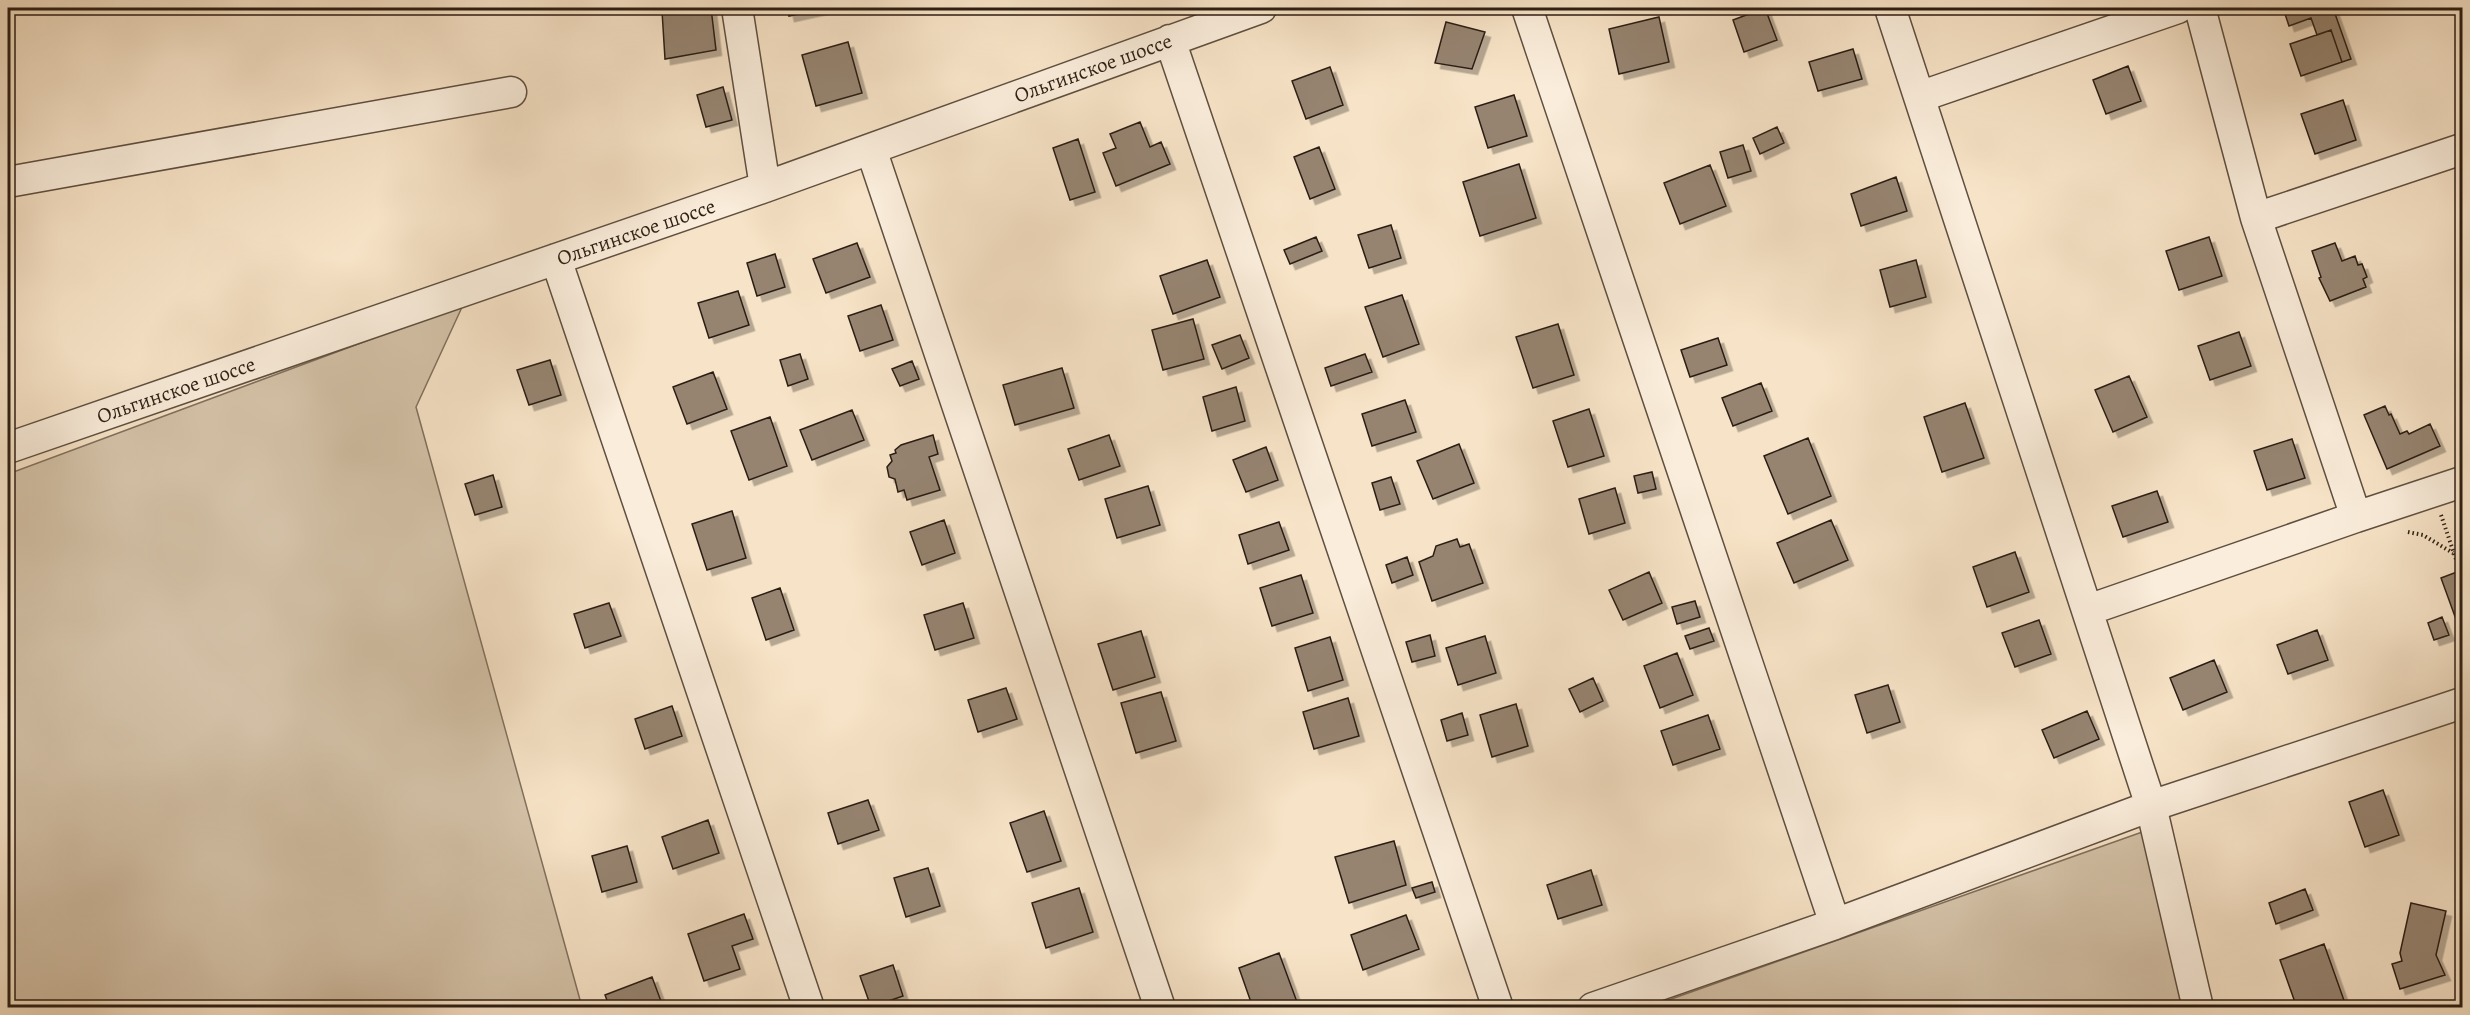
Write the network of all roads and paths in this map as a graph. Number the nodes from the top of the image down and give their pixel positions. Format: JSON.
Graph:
{"nodes":[{"id":1,"x":737,"y":8,"type":"edge"},
{"id":2,"x":1261,"y":8,"type":"edge"},
{"id":3,"x":1527,"y":8,"type":"edge"},
{"id":4,"x":1890,"y":8,"type":"edge"},
{"id":5,"x":2178,"y":8,"type":"edge"},
{"id":6,"x":2200,"y":8,"type":"edge"},
{"id":7,"x":1170,"y":40,"type":"junction"},
{"id":8,"x":511,"y":92,"type":"dead end"},
{"id":9,"x":1919,"y":97,"type":"junction"},
{"id":10,"x":871,"y":149,"type":"junction"},
{"id":11,"x":2463,"y":149,"type":"edge"},
{"id":12,"x":8,"y":182,"type":"edge"},
{"id":13,"x":765,"y":188,"type":"junction"},
{"id":14,"x":2256,"y":218,"type":"junction"},
{"id":15,"x":556,"y":260,"type":"junction"},
{"id":16,"x":8,"y":448,"type":"edge"},
{"id":17,"x":2463,"y":482,"type":"edge"},
{"id":18,"x":2441,"y":514,"type":"dead end"},
{"id":19,"x":2356,"y":517,"type":"junction"},
{"id":20,"x":2408,"y":532,"type":"dead end"},
{"id":21,"x":2454,"y":553,"type":"junction"},
{"id":22,"x":2460,"y":571,"type":"dead end"},
{"id":23,"x":2088,"y":610,"type":"junction"},
{"id":24,"x":2463,"y":703,"type":"edge"},
{"id":25,"x":2151,"y":806,"type":"junction"},
{"id":26,"x":1835,"y":924,"type":"junction"},
{"id":27,"x":809,"y":1008,"type":"edge"},
{"id":28,"x":1160,"y":1008,"type":"edge"},
{"id":29,"x":1498,"y":1008,"type":"edge"},
{"id":30,"x":1593,"y":1008,"type":"edge"},
{"id":31,"x":2198,"y":1008,"type":"edge"}],
"edges":[{"from":1,"to":13,"type":"street"},
{"from":2,"to":7,"type":"street","name":"Ольгинское шоссе"},
{"from":3,"to":26,"type":"street"},
{"from":4,"to":9,"type":"street"},
{"from":5,"to":9,"type":"street"},
{"from":6,"to":14,"type":"street"},
{"from":7,"to":10,"type":"street","name":"Ольгинское шоссе"},
{"from":7,"to":29,"type":"street"},
{"from":8,"to":12,"type":"street"},
{"from":9,"to":23,"type":"street"},
{"from":10,"to":13,"type":"street","name":"Ольгинское шоссе"},
{"from":10,"to":28,"type":"street"},
{"from":11,"to":14,"type":"street"},
{"from":13,"to":15,"type":"street","name":"Ольгинское шоссе"},
{"from":14,"to":19,"type":"street"},
{"from":15,"to":16,"type":"street","name":"Ольгинское шоссе"},
{"from":15,"to":27,"type":"street"},
{"from":17,"to":19,"type":"street"},
{"from":18,"to":21,"type":"path"},
{"from":19,"to":23,"type":"street"},
{"from":20,"to":21,"type":"path"},
{"from":21,"to":22,"type":"path"},
{"from":23,"to":25,"type":"street"},
{"from":24,"to":25,"type":"street"},
{"from":25,"to":26,"type":"street"},
{"from":25,"to":31,"type":"street"},
{"from":26,"to":30,"type":"street"}]}
